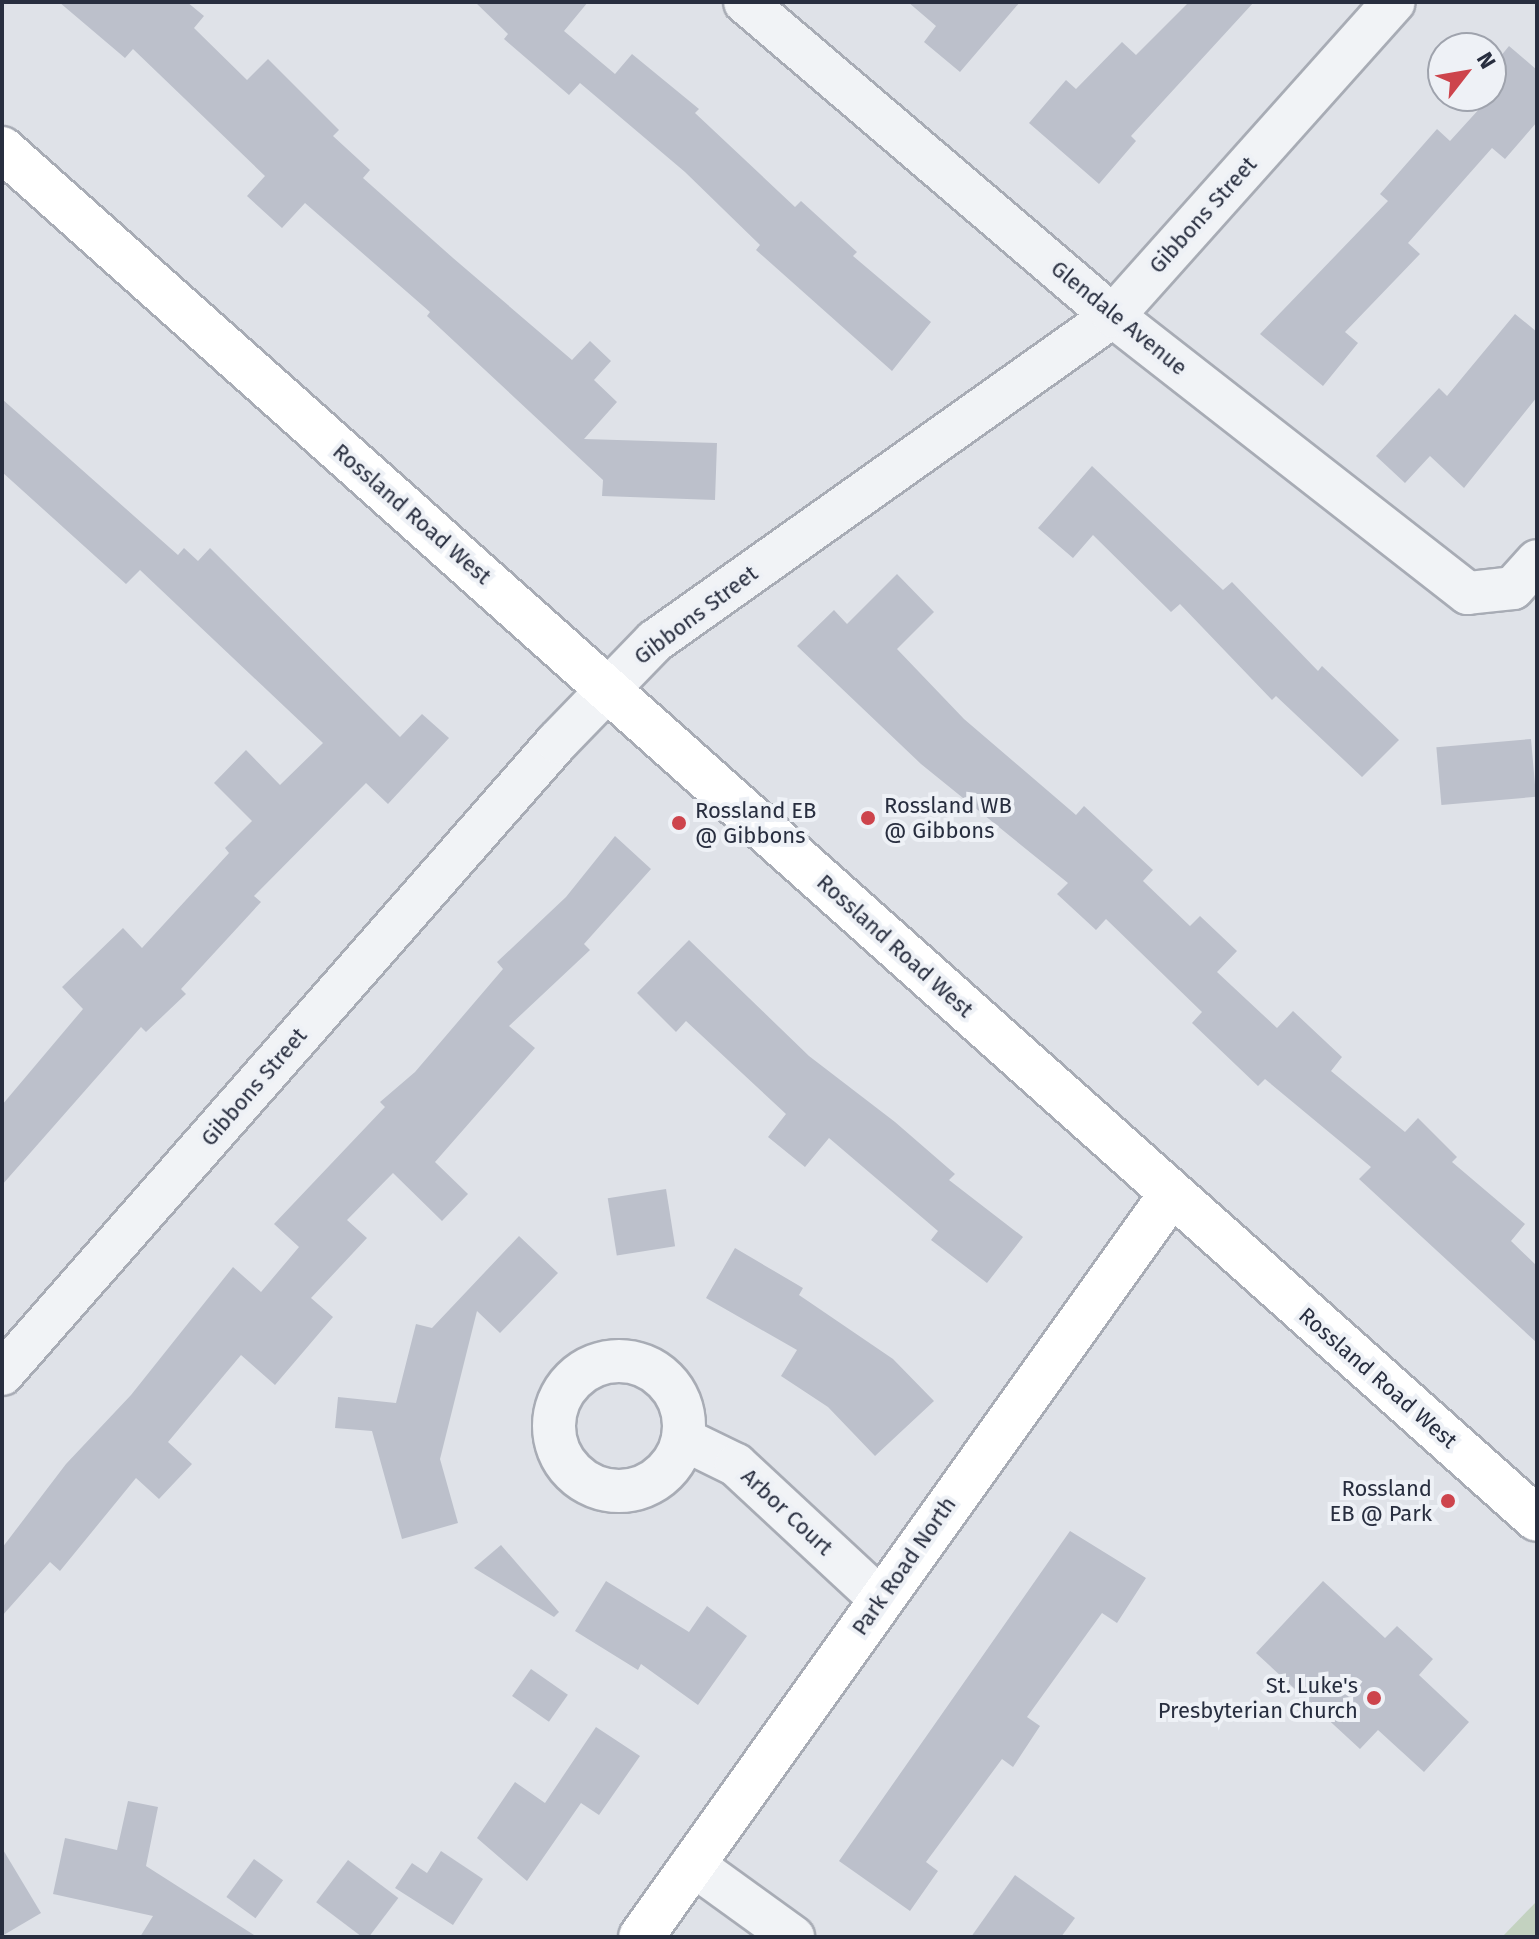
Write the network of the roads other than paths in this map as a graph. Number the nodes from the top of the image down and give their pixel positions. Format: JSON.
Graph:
{"nodes":[{"id":1,"x":1394,"y":2,"type":"edge"},
{"id":2,"x":759,"y":7,"type":"edge"},
{"id":3,"x":2,"y":149,"type":"edge"},
{"id":4,"x":1113,"y":316,"type":"junction"},
{"id":5,"x":1525,"y":575,"type":"edge"},
{"id":6,"x":609,"y":687,"type":"junction"},
{"id":7,"x":1170,"y":1196,"type":"junction"},
{"id":8,"x":2,"y":1374,"type":"edge"},
{"id":9,"x":683,"y":1439,"type":"dead end"},
{"id":10,"x":1537,"y":1519,"type":"edge"},
{"id":11,"x":880,"y":1599,"type":"junction"},
{"id":12,"x":692,"y":1864,"type":"junction"},
{"id":13,"x":641,"y":1937,"type":"edge"},
{"id":14,"x":793,"y":1937,"type":"edge"}],
"edges":[{"from":1,"to":4,"type":"street","name":"Gibbons Street"},
{"from":2,"to":4,"type":"street","name":"Glendale Avenue"},
{"from":3,"to":6,"type":"main road","name":"Rossland Road West"},
{"from":4,"to":5,"type":"street","name":"Glendale Avenue"},
{"from":4,"to":6,"type":"street","name":"Gibbons Street"},
{"from":6,"to":7,"type":"main road","name":"Rossland Road West"},
{"from":6,"to":8,"type":"street","name":"Gibbons Street"},
{"from":7,"to":10,"type":"main road","name":"Rossland Road West"},
{"from":7,"to":11,"type":"main road","name":"Park Road North"},
{"from":9,"to":11,"type":"street","name":"Arbor Court"},
{"from":11,"to":12,"type":"main road","name":"Park Road North"},
{"from":12,"to":13,"type":"main road","name":"Park Road North"},
{"from":12,"to":14,"type":"street"}]}
